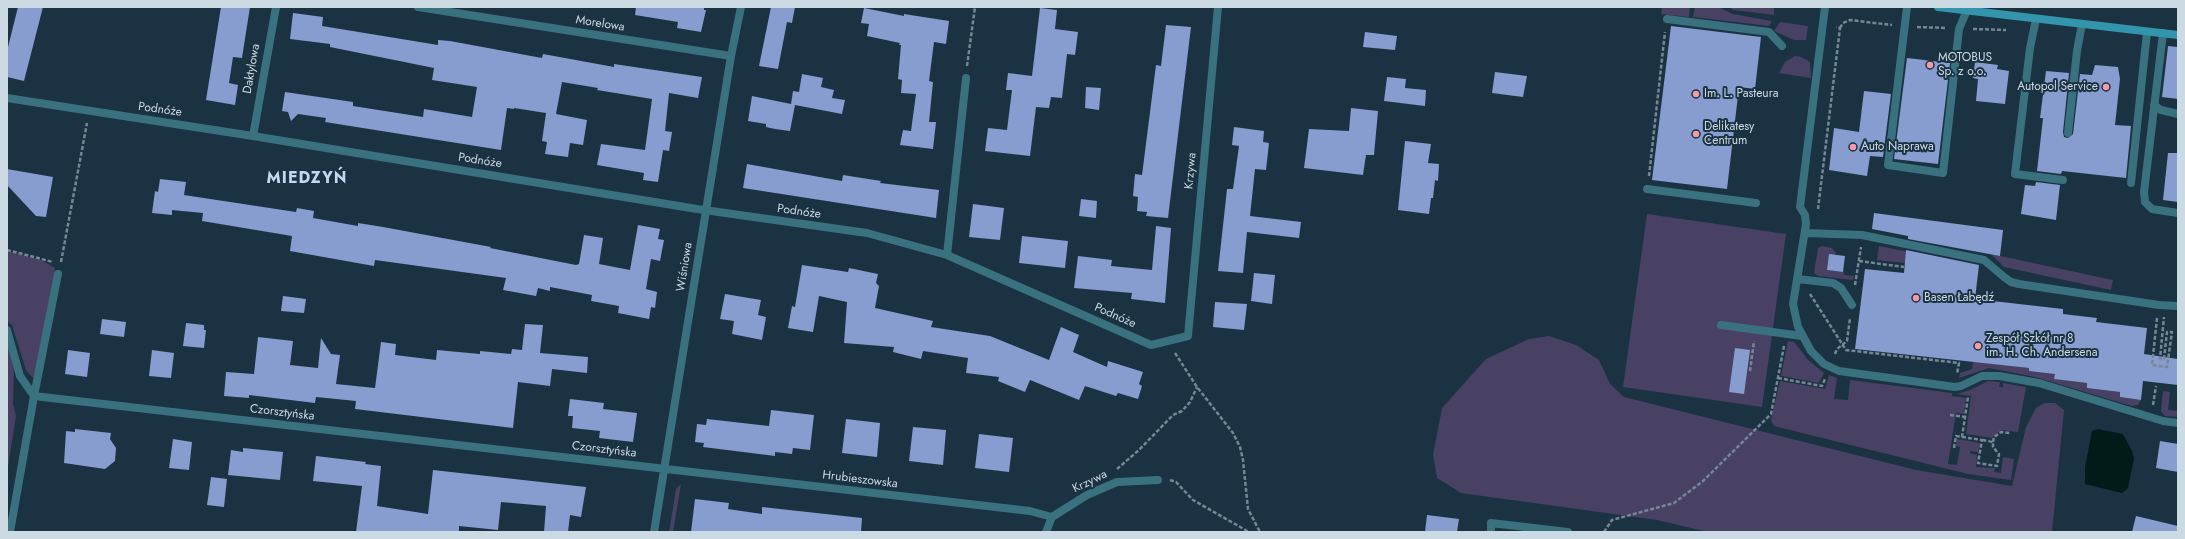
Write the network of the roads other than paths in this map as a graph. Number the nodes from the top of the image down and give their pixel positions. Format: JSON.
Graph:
{"nodes":[{"id":1,"x":276,"y":7,"type":"edge"},
{"id":2,"x":418,"y":7,"type":"edge"},
{"id":3,"x":741,"y":7,"type":"edge"},
{"id":4,"x":1218,"y":7,"type":"edge"},
{"id":5,"x":1825,"y":7,"type":"edge"},
{"id":6,"x":1907,"y":7,"type":"edge"},
{"id":7,"x":1938,"y":7,"type":"edge"},
{"id":8,"x":1968,"y":9,"type":"edge"},
{"id":9,"x":1667,"y":19,"type":"road end"},
{"id":10,"x":2036,"y":19,"type":"junction"},
{"id":11,"x":2082,"y":24,"type":"junction"},
{"id":12,"x":2148,"y":32,"type":"junction"},
{"id":13,"x":2163,"y":33,"type":"junction"},
{"id":14,"x":2178,"y":35,"type":"edge"},
{"id":15,"x":1782,"y":46,"type":"dead end"},
{"id":16,"x":731,"y":56,"type":"junction"},
{"id":17,"x":966,"y":78,"type":"road end"},
{"id":18,"x":7,"y":98,"type":"edge"},
{"id":19,"x":2154,"y":106,"type":"junction"},
{"id":20,"x":2178,"y":114,"type":"edge"},
{"id":21,"x":2068,"y":133,"type":"dead end"},
{"id":22,"x":253,"y":136,"type":"junction"},
{"id":23,"x":2063,"y":180,"type":"dead end"},
{"id":24,"x":2131,"y":182,"type":"dead end"},
{"id":25,"x":1647,"y":189,"type":"road end"},
{"id":26,"x":1756,"y":203,"type":"dead end"},
{"id":27,"x":706,"y":211,"type":"junction"},
{"id":28,"x":2178,"y":213,"type":"edge"},
{"id":29,"x":1805,"y":233,"type":"junction"},
{"id":30,"x":947,"y":255,"type":"junction"},
{"id":31,"x":58,"y":274,"type":"road end"},
{"id":32,"x":1798,"y":279,"type":"junction"},
{"id":33,"x":1852,"y":305,"type":"dead end"},
{"id":34,"x":2178,"y":306,"type":"edge"},
{"id":35,"x":1721,"y":325,"type":"dead end"},
{"id":36,"x":7,"y":330,"type":"edge"},
{"id":37,"x":1188,"y":336,"type":"joint"},
{"id":38,"x":1802,"y":336,"type":"junction"},
{"id":39,"x":34,"y":396,"type":"junction"},
{"id":40,"x":2178,"y":423,"type":"edge"},
{"id":41,"x":665,"y":470,"type":"junction"},
{"id":42,"x":1158,"y":480,"type":"road end"},
{"id":43,"x":1052,"y":516,"type":"junction"},
{"id":44,"x":1491,"y":528,"type":"edge"},
{"id":45,"x":10,"y":532,"type":"edge"},
{"id":46,"x":654,"y":532,"type":"edge"},
{"id":47,"x":1046,"y":532,"type":"edge"},
{"id":48,"x":1568,"y":532,"type":"edge"}],
"edges":[{"from":1,"to":22,"type":"street","name":"Daktylowa"},
{"from":2,"to":16,"type":"street","name":"Morelowa"},
{"from":3,"to":16,"type":"street","name":"Wiśniowa"},
{"from":4,"to":37,"type":"street","name":"Krzywa"},
{"from":5,"to":29,"type":"street"},
{"from":6,"to":8,"type":"street"},
{"from":7,"to":8,"type":"main road"},
{"from":8,"to":10,"type":"main road"},
{"from":9,"to":15,"type":"street"},
{"from":10,"to":11,"type":"main road"},
{"from":10,"to":23,"type":"street"},
{"from":11,"to":12,"type":"main road"},
{"from":11,"to":21,"type":"street"},
{"from":12,"to":13,"type":"main road"},
{"from":12,"to":24,"type":"street"},
{"from":13,"to":14,"type":"main road"},
{"from":13,"to":19,"type":"street"},
{"from":16,"to":27,"type":"street","name":"Wiśniowa"},
{"from":17,"to":30,"type":"street"},
{"from":18,"to":22,"type":"street","name":"Podnóże"},
{"from":19,"to":20,"type":"street"},
{"from":19,"to":28,"type":"street"},
{"from":22,"to":27,"type":"street","name":"Podnóże"},
{"from":25,"to":26,"type":"street"},
{"from":27,"to":30,"type":"street","name":"Podnóże"},
{"from":27,"to":41,"type":"street","name":"Wiśniowa"},
{"from":29,"to":32,"type":"street"},
{"from":29,"to":34,"type":"street"},
{"from":30,"to":37,"type":"street","name":"Podnóże"},
{"from":31,"to":39,"type":"street"},
{"from":32,"to":33,"type":"street"},
{"from":32,"to":38,"type":"street"},
{"from":35,"to":38,"type":"street"},
{"from":36,"to":39,"type":"street"},
{"from":38,"to":40,"type":"street"},
{"from":39,"to":41,"type":"street","name":"Czorsztyńska"},
{"from":39,"to":45,"type":"street"},
{"from":41,"to":43,"type":"street","name":"Hrubieszowska"},
{"from":41,"to":46,"type":"street","name":"Wiśniowa"},
{"from":42,"to":43,"type":"street","name":"Krzywa"},
{"from":43,"to":47,"type":"street"},
{"from":44,"to":48,"type":"street"}]}
